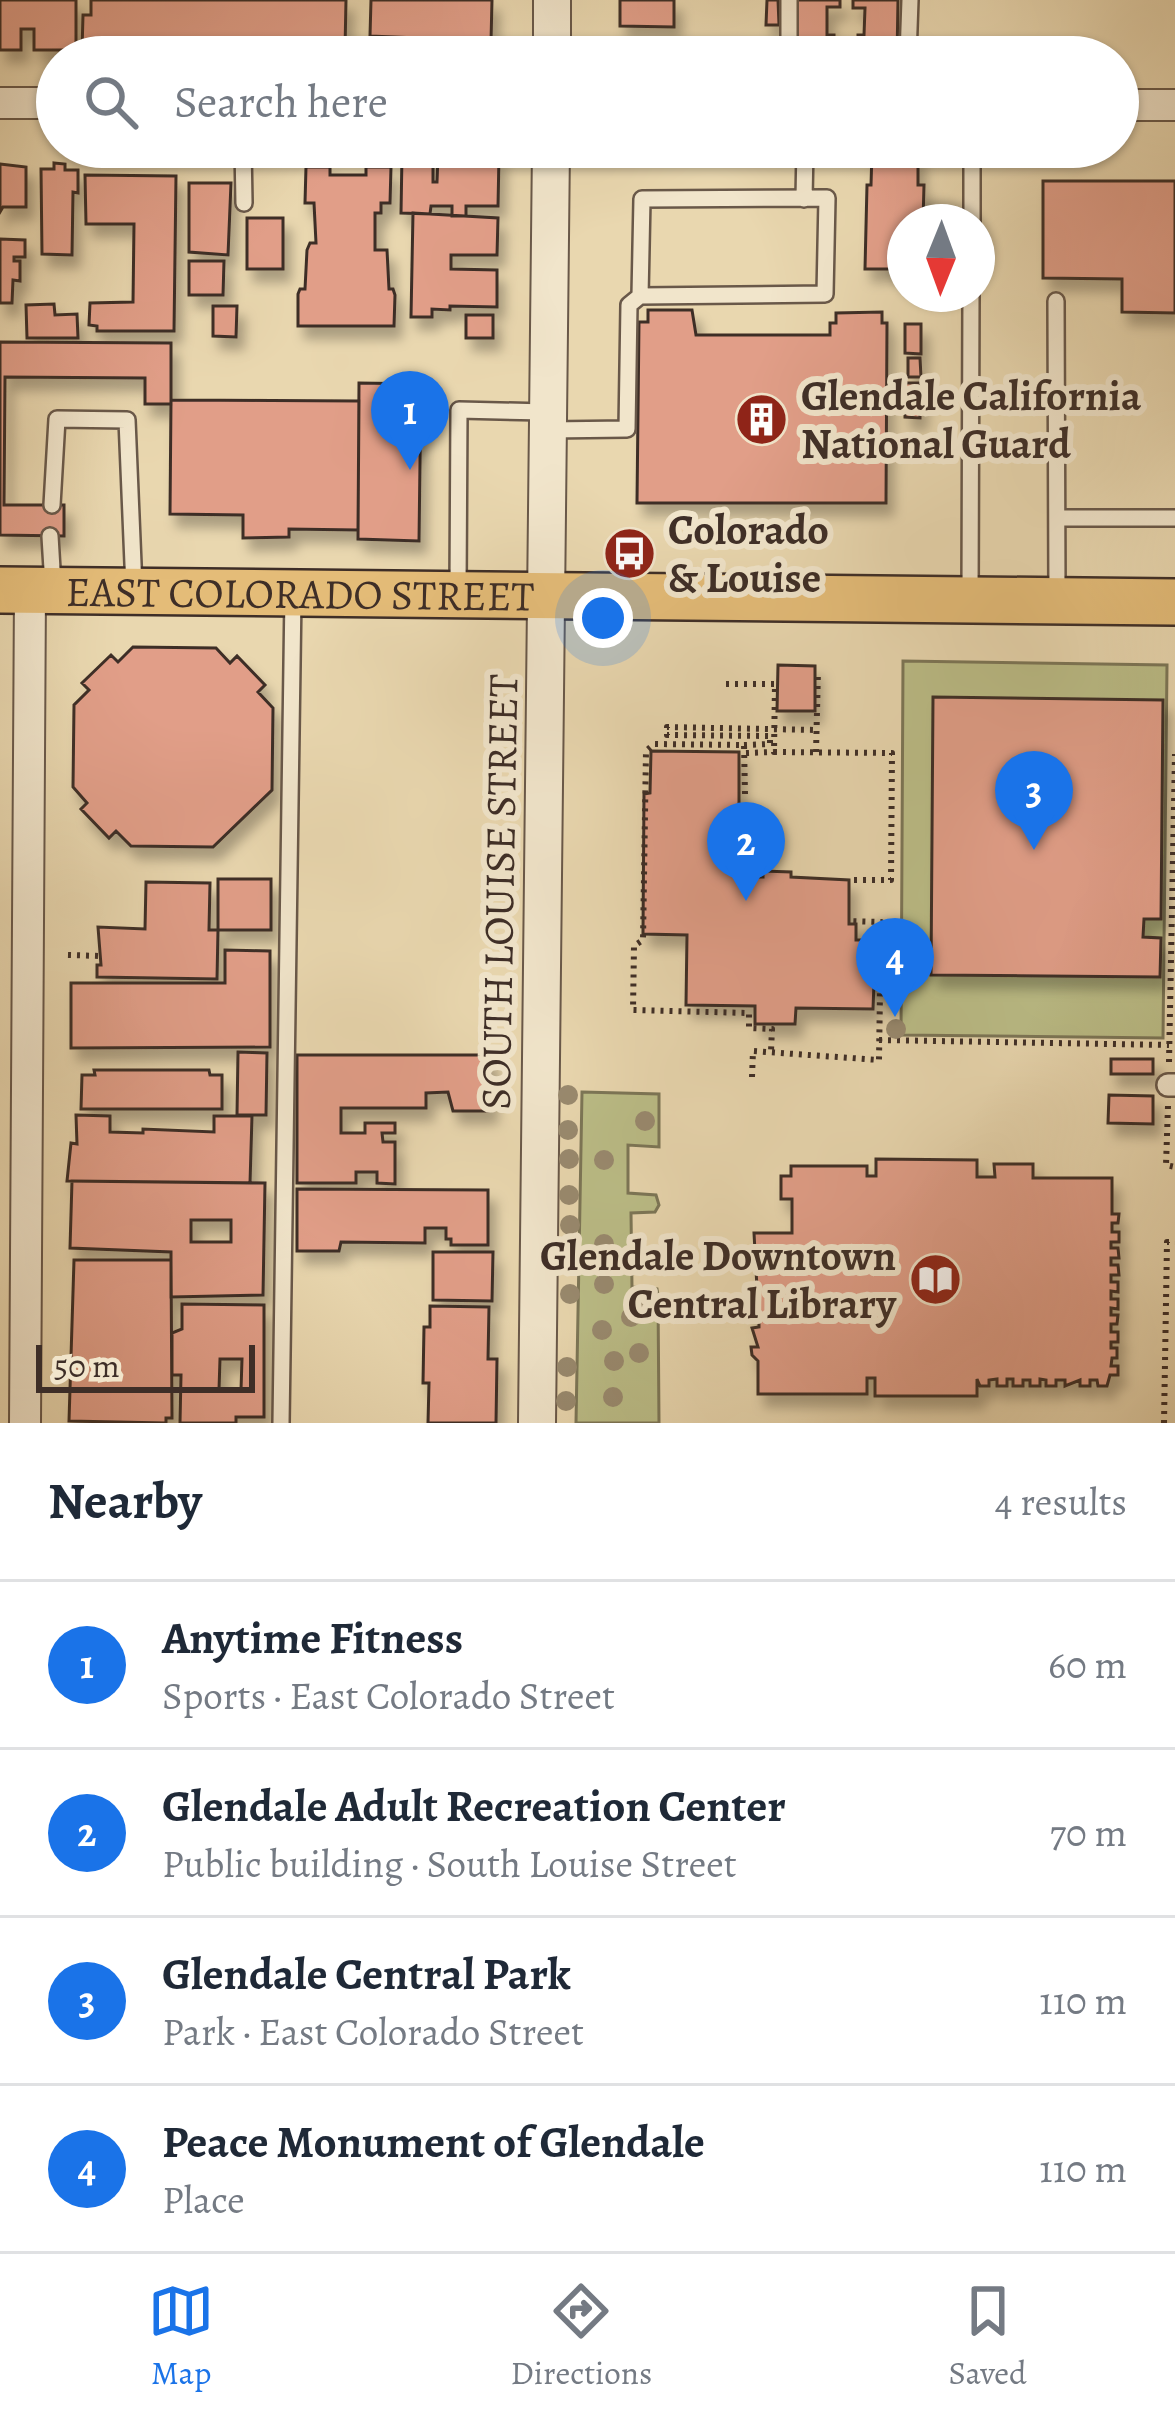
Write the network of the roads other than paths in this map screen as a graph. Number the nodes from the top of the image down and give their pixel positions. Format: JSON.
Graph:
{"nodes":[{"id":1,"x":552,"y":0,"type":"edge"},
{"id":2,"x":789,"y":0,"type":"edge"},
{"id":3,"x":910,"y":0,"type":"edge"},
{"id":4,"x":552,"y":36,"type":"edge"},
{"id":5,"x":789,"y":36,"type":"edge"},
{"id":6,"x":909,"y":36,"type":"edge"},
{"id":7,"x":36,"y":103,"type":"edge"},
{"id":8,"x":0,"y":104,"type":"edge"},
{"id":9,"x":1139,"y":105,"type":"edge"},
{"id":10,"x":1175,"y":105,"type":"edge"},
{"id":11,"x":243,"y":168,"type":"edge"},
{"id":12,"x":551,"y":168,"type":"edge"},
{"id":13,"x":805,"y":168,"type":"edge"},
{"id":14,"x":972,"y":168,"type":"edge"},
{"id":15,"x":804,"y":199,"type":"junction"},
{"id":16,"x":244,"y":203,"type":"dead end"},
{"id":17,"x":972,"y":204,"type":"edge"},
{"id":18,"x":640,"y":296,"type":"junction"},
{"id":19,"x":1056,"y":301,"type":"dead end"},
{"id":20,"x":971,"y":312,"type":"edge"},
{"id":21,"x":546,"y":421,"type":"junction"},
{"id":22,"x":52,"y":505,"type":"dead end"},
{"id":23,"x":1059,"y":518,"type":"junction"},
{"id":24,"x":1175,"y":518,"type":"edge"},
{"id":25,"x":50,"y":536,"type":"dead end"},
{"id":26,"x":28,"y":590,"type":"edge"},
{"id":27,"x":134,"y":591,"type":"junction"},
{"id":28,"x":293,"y":592,"type":"junction"},
{"id":29,"x":458,"y":594,"type":"junction"},
{"id":30,"x":547,"y":595,"type":"junction"},
{"id":31,"x":970,"y":599,"type":"junction"},
{"id":32,"x":1057,"y":601,"type":"junction"},
{"id":33,"x":1175,"y":602,"type":"edge"},
{"id":34,"x":25,"y":1423,"type":"edge"},
{"id":35,"x":281,"y":1423,"type":"edge"},
{"id":36,"x":537,"y":1423,"type":"edge"}],
"edges":[{"from":1,"to":4,"type":"street"},
{"from":2,"to":5,"type":"lane"},
{"from":3,"to":6,"type":"lane"},
{"from":7,"to":8,"type":"street"},
{"from":9,"to":10,"type":"street"},
{"from":11,"to":16,"type":"lane"},
{"from":12,"to":21,"type":"street","name":"SOUTH LOUISE STREET"},
{"from":13,"to":15,"type":"lane"},
{"from":14,"to":17,"type":"lane"},
{"from":15,"to":18,"type":"lane"},
{"from":15,"to":18,"type":"lane"},
{"from":18,"to":21,"type":"lane"},
{"from":19,"to":23,"type":"lane"},
{"from":20,"to":31,"type":"lane"},
{"from":21,"to":29,"type":"lane"},
{"from":21,"to":30,"type":"street","name":"SOUTH LOUISE STREET"},
{"from":22,"to":27,"type":"lane"},
{"from":23,"to":24,"type":"lane"},
{"from":23,"to":32,"type":"lane"},
{"from":25,"to":26,"type":"lane"},
{"from":26,"to":27,"type":"main road","name":"EAST COLORADO STREET"},
{"from":26,"to":34,"type":"street"},
{"from":27,"to":28,"type":"main road","name":"EAST COLORADO STREET"},
{"from":28,"to":29,"type":"main road","name":"EAST COLORADO STREET"},
{"from":28,"to":35,"type":"lane"},
{"from":29,"to":30,"type":"main road","name":"EAST COLORADO STREET"},
{"from":30,"to":31,"type":"main road","name":"EAST COLORADO STREET"},
{"from":30,"to":36,"type":"street","name":"SOUTH LOUISE STREET"},
{"from":31,"to":32,"type":"main road","name":"EAST COLORADO STREET"},
{"from":32,"to":33,"type":"main road","name":"EAST COLORADO STREET"}]}
